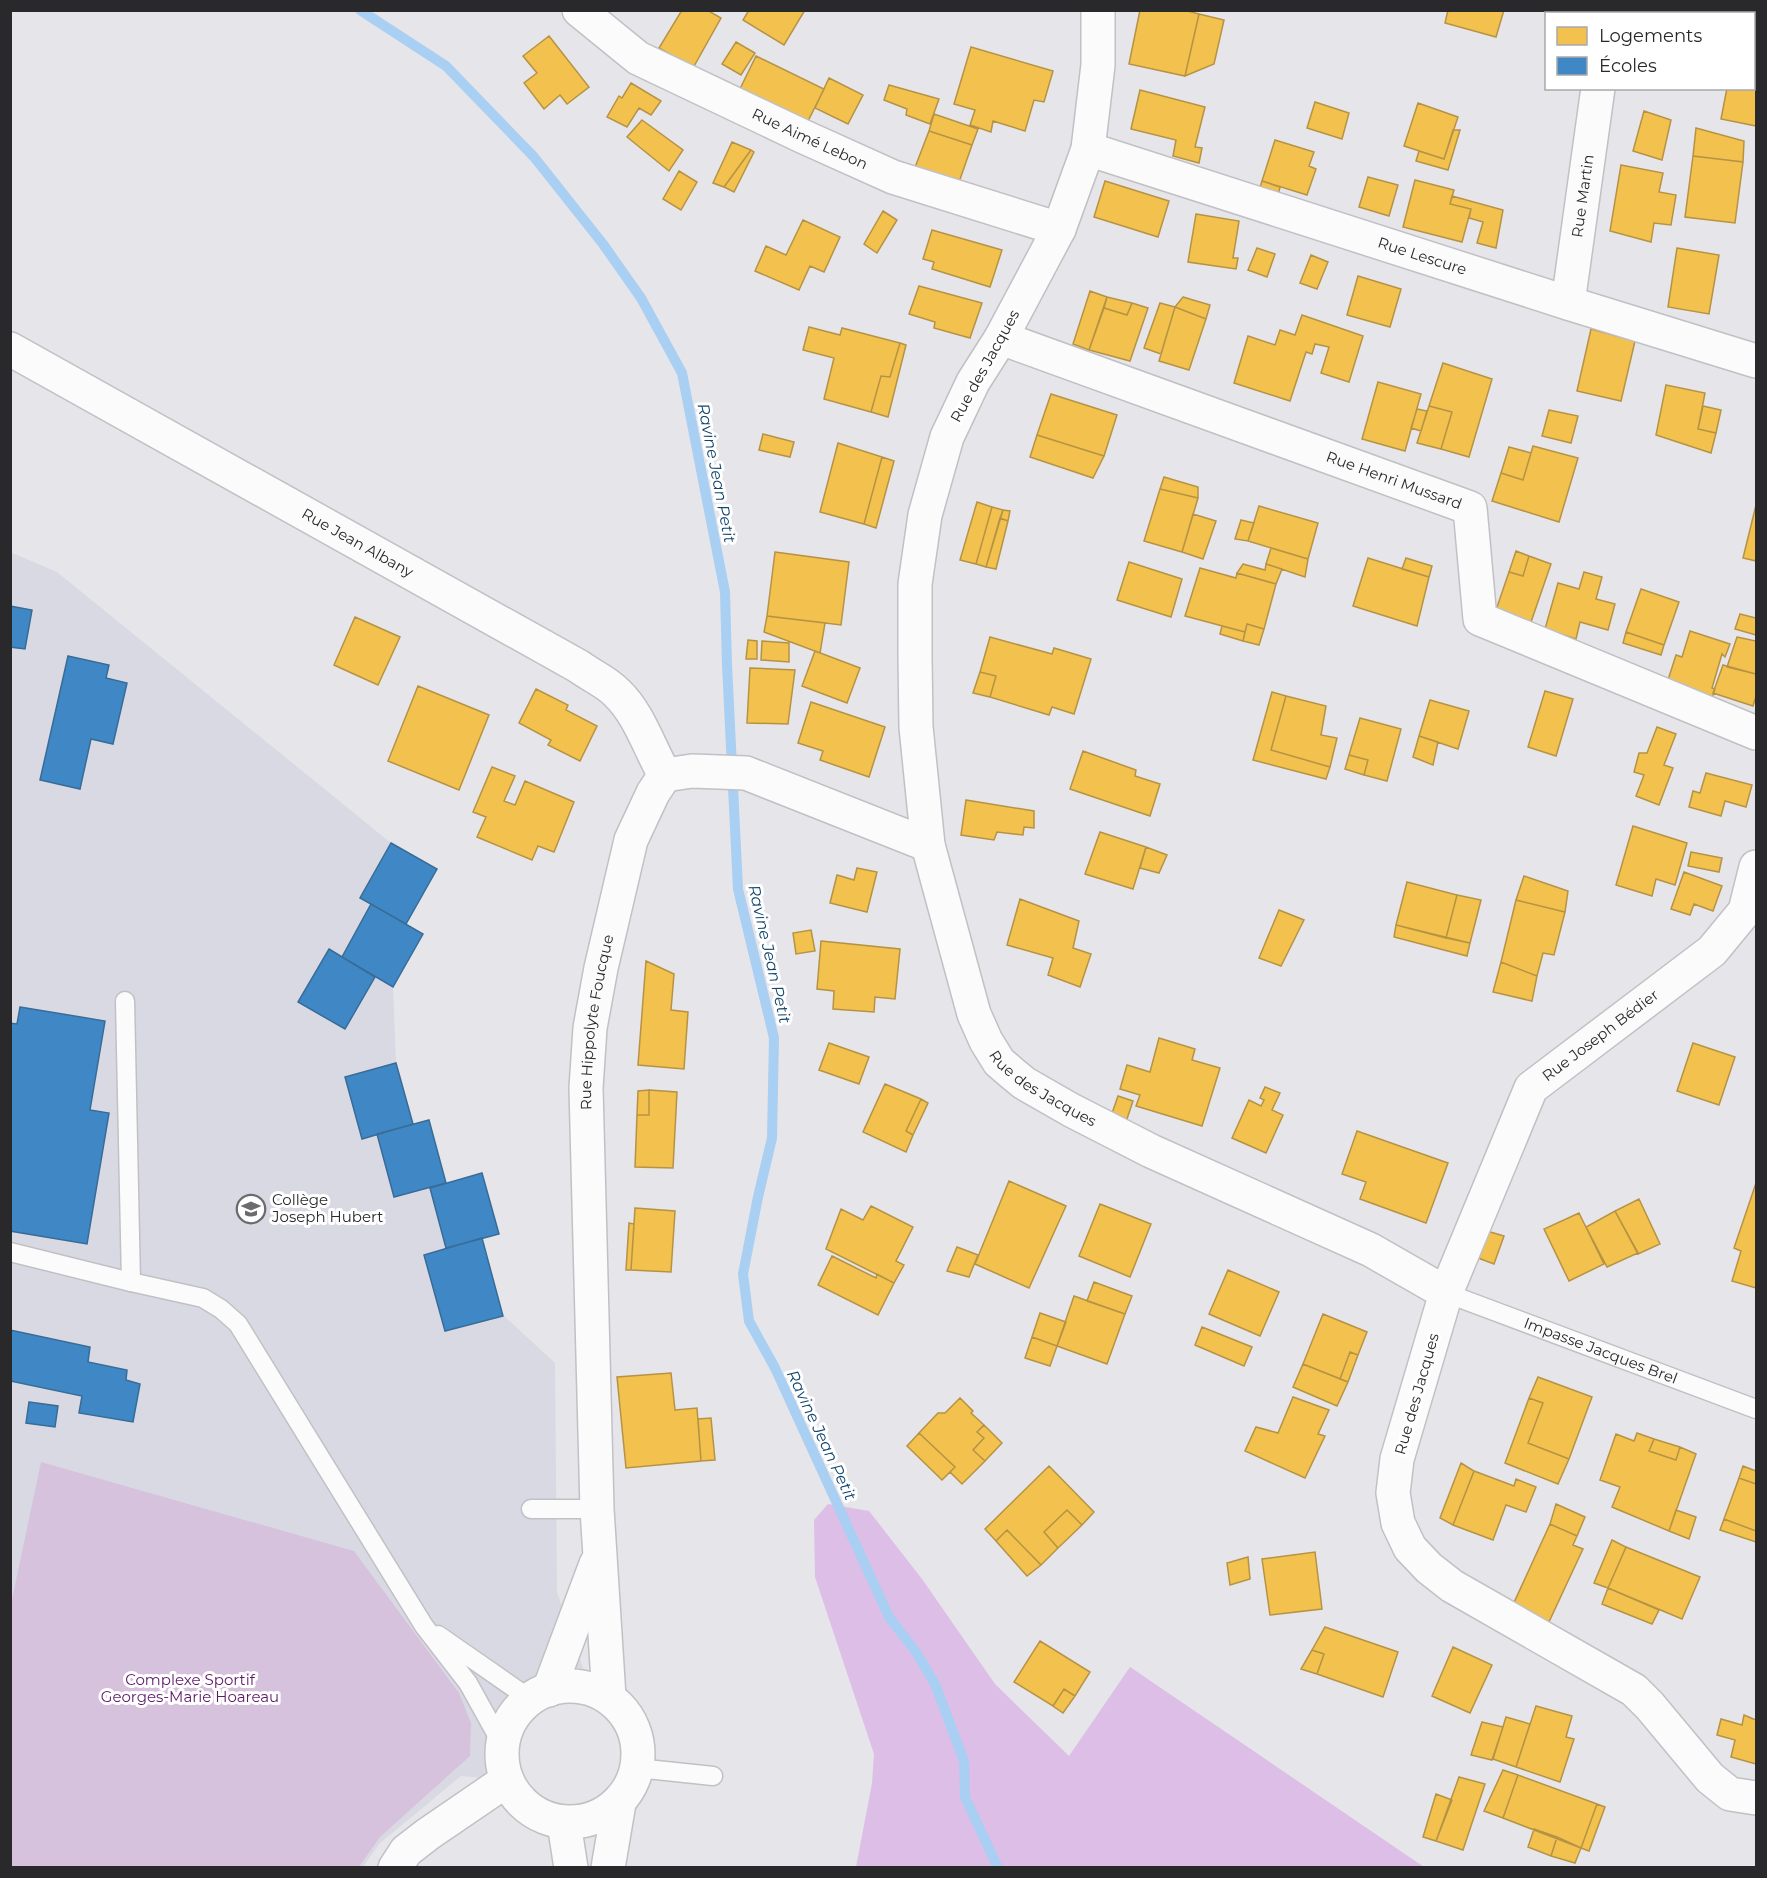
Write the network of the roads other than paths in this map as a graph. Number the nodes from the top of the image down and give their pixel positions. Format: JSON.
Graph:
{"nodes":[{"id":1,"x":579,"y":10,"type":"edge"},
{"id":2,"x":1098,"y":10,"type":"edge"},
{"id":3,"x":1598,"y":90,"type":"edge"},
{"id":4,"x":1088,"y":149,"type":"junction"},
{"id":5,"x":1059,"y":229,"type":"junction"},
{"id":6,"x":1568,"y":303,"type":"junction"},
{"id":7,"x":1001,"y":338,"type":"junction"},
{"id":8,"x":10,"y":349,"type":"edge"},
{"id":9,"x":1756,"y":361,"type":"edge"},
{"id":10,"x":1756,"y":733,"type":"edge"},
{"id":11,"x":678,"y":773,"type":"junction"},
{"id":12,"x":928,"y":845,"type":"junction"},
{"id":13,"x":1756,"y":867,"type":"edge"},
{"id":14,"x":125,"y":1001,"type":"dead end"},
{"id":15,"x":10,"y":1252,"type":"edge"},
{"id":16,"x":131,"y":1282,"type":"junction"},
{"id":17,"x":1446,"y":1293,"type":"junction"},
{"id":18,"x":1756,"y":1409,"type":"edge"},
{"id":19,"x":531,"y":1509,"type":"dead end"},
{"id":20,"x":597,"y":1509,"type":"junction"},
{"id":21,"x":599,"y":1557,"type":"junction"},
{"id":22,"x":424,"y":1626,"type":"junction"},
{"id":23,"x":539,"y":1694,"type":"junction"},
{"id":24,"x":609,"y":1697,"type":"junction"},
{"id":25,"x":503,"y":1746,"type":"junction"},
{"id":26,"x":637,"y":1768,"type":"junction"},
{"id":27,"x":713,"y":1776,"type":"dead end"},
{"id":28,"x":507,"y":1780,"type":"junction"},
{"id":29,"x":1756,"y":1798,"type":"edge"},
{"id":30,"x":619,"y":1803,"type":"junction"},
{"id":31,"x":527,"y":1808,"type":"junction"},
{"id":32,"x":564,"y":1823,"type":"junction"},
{"id":33,"x":442,"y":1825,"type":"junction"},
{"id":34,"x":395,"y":1868,"type":"edge"},
{"id":35,"x":571,"y":1868,"type":"edge"},
{"id":36,"x":608,"y":1868,"type":"edge"}],
"edges":[{"from":1,"to":5,"type":"street","name":"Rue Aimé Lebon"},
{"from":2,"to":4,"type":"street","name":"Rue des Jacques"},
{"from":3,"to":6,"type":"street","name":"Rue Martin"},
{"from":4,"to":5,"type":"street","name":"Rue des Jacques"},
{"from":4,"to":6,"type":"street","name":"Rue Lescure"},
{"from":5,"to":7,"type":"street","name":"Rue des Jacques"},
{"from":6,"to":9,"type":"street","name":"Rue Lescure"},
{"from":7,"to":10,"type":"street","name":"Rue Henri Mussard"},
{"from":7,"to":12,"type":"street","name":"Rue des Jacques"},
{"from":8,"to":11,"type":"street","name":"Rue Jean Albany"},
{"from":11,"to":12,"type":"street"},
{"from":11,"to":20,"type":"street","name":"Rue Hippolyte Foucque"},
{"from":12,"to":17,"type":"street","name":"Rue des Jacques"},
{"from":13,"to":17,"type":"street","name":"Rue Joseph Bédier"},
{"from":14,"to":16,"type":"lane"},
{"from":15,"to":16,"type":"lane"},
{"from":16,"to":22,"type":"lane"},
{"from":17,"to":18,"type":"lane","name":"Impasse Jacques Brel"},
{"from":17,"to":29,"type":"street","name":"Rue des Jacques"},
{"from":19,"to":20,"type":"lane"},
{"from":20,"to":21,"type":"street","name":"Rue Hippolyte Foucque"},
{"from":21,"to":23,"type":"street","name":"Rue Hippolyte Foucque"},
{"from":21,"to":24,"type":"street","name":"Rue Hippolyte Foucque"},
{"from":22,"to":23,"type":"lane"},
{"from":22,"to":25,"type":"lane"},
{"from":23,"to":24,"type":"street"},
{"from":23,"to":25,"type":"street"},
{"from":24,"to":26,"type":"street"},
{"from":25,"to":28,"type":"street"},
{"from":26,"to":27,"type":"lane"},
{"from":26,"to":30,"type":"street"},
{"from":28,"to":31,"type":"street"},
{"from":28,"to":33,"type":"street"},
{"from":30,"to":32,"type":"street"},
{"from":30,"to":36,"type":"street"},
{"from":31,"to":32,"type":"street"},
{"from":31,"to":33,"type":"street"},
{"from":32,"to":35,"type":"street"},
{"from":33,"to":34,"type":"street"}]}
